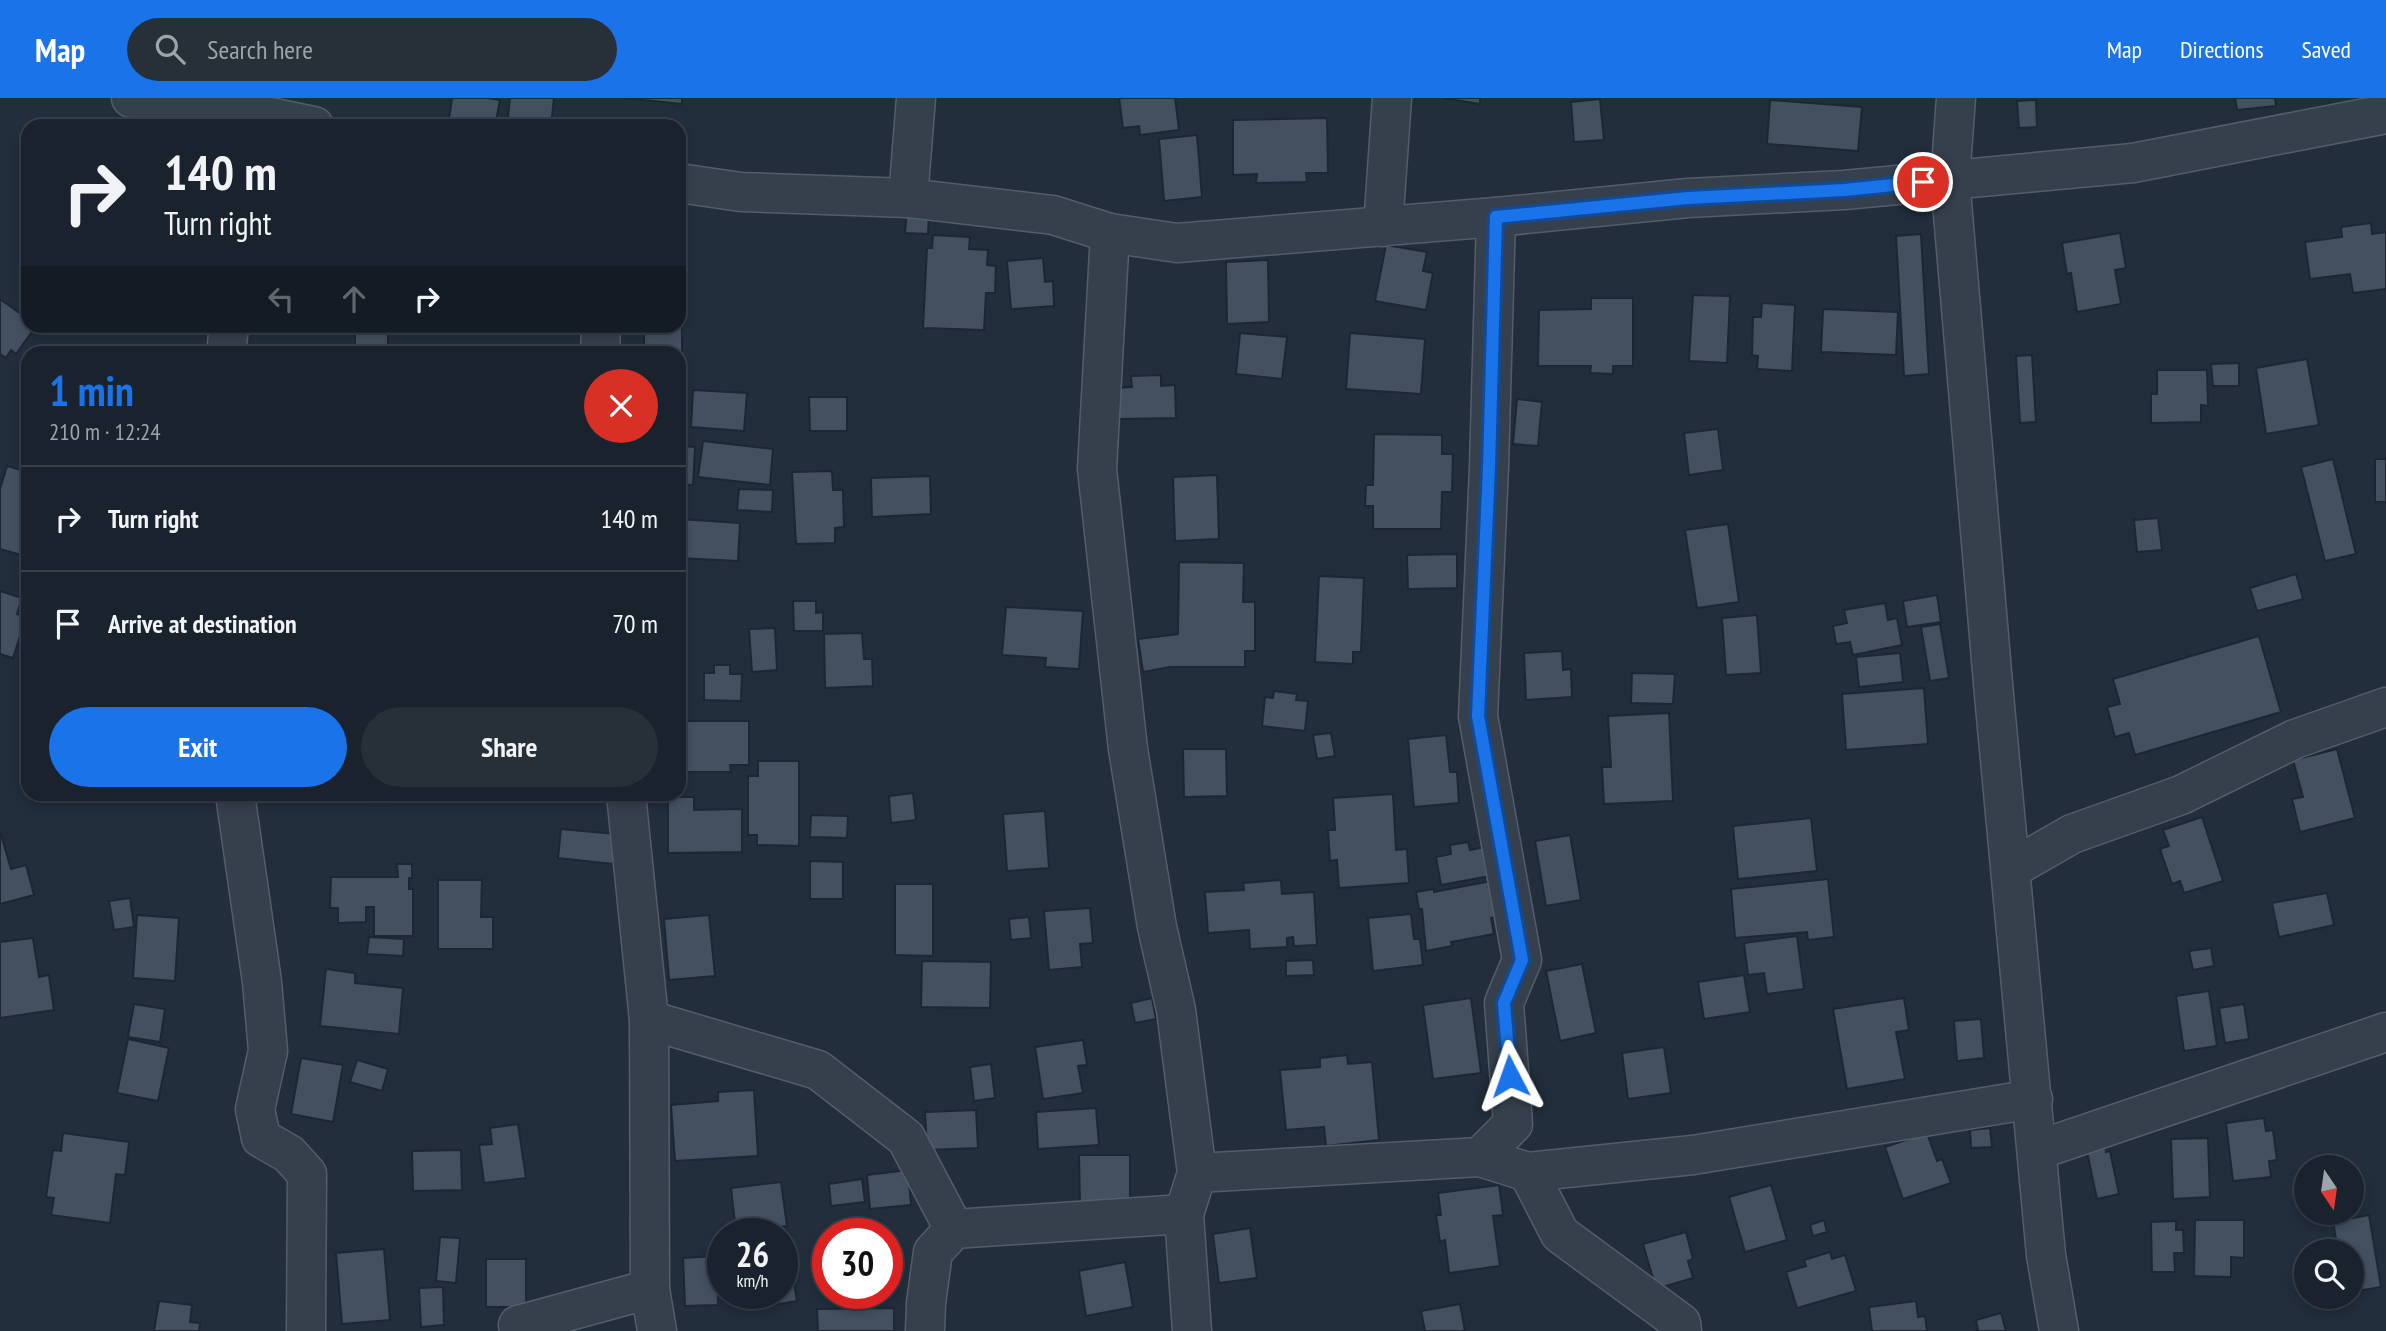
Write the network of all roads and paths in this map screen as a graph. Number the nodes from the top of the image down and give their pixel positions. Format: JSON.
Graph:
{"nodes":[{"id":1,"x":131,"y":98,"type":"edge"},
{"id":2,"x":916,"y":98,"type":"edge"},
{"id":3,"x":1392,"y":98,"type":"edge"},
{"id":4,"x":1956,"y":98,"type":"edge"},
{"id":5,"x":2386,"y":114,"type":"edge"},
{"id":6,"x":245,"y":119,"type":"edge"},
{"id":7,"x":1950,"y":179,"type":"junction"},
{"id":8,"x":686,"y":184,"type":"edge"},
{"id":9,"x":908,"y":198,"type":"junction"},
{"id":10,"x":1496,"y":217,"type":"junction"},
{"id":11,"x":1383,"y":227,"type":"junction"},
{"id":12,"x":1111,"y":233,"type":"junction"},
{"id":13,"x":2386,"y":707,"type":"edge"},
{"id":14,"x":236,"y":801,"type":"edge"},
{"id":15,"x":627,"y":801,"type":"edge"},
{"id":16,"x":2011,"y":869,"type":"junction"},
{"id":17,"x":649,"y":1020,"type":"junction"},
{"id":18,"x":2386,"y":1032,"type":"edge"},
{"id":19,"x":2033,"y":1099,"type":"junction"},
{"id":20,"x":2038,"y":1150,"type":"junction"},
{"id":21,"x":1480,"y":1157,"type":"junction"},
{"id":22,"x":1528,"y":1172,"type":"junction"},
{"id":23,"x":1197,"y":1173,"type":"junction"},
{"id":24,"x":1184,"y":1214,"type":"junction"},
{"id":25,"x":954,"y":1230,"type":"junction"},
{"id":26,"x":650,"y":1289,"type":"junction"},
{"id":27,"x":306,"y":1331,"type":"edge"},
{"id":28,"x":519,"y":1331,"type":"edge"},
{"id":29,"x":657,"y":1331,"type":"edge"},
{"id":30,"x":925,"y":1331,"type":"edge"},
{"id":31,"x":1192,"y":1331,"type":"edge"},
{"id":32,"x":1682,"y":1331,"type":"edge"},
{"id":33,"x":2059,"y":1331,"type":"edge"}],
"edges":[{"from":1,"to":6,"type":"street"},
{"from":2,"to":9,"type":"street"},
{"from":3,"to":11,"type":"street"},
{"from":4,"to":7,"type":"street"},
{"from":5,"to":7,"type":"street"},
{"from":7,"to":10,"type":"street"},
{"from":7,"to":16,"type":"street"},
{"from":8,"to":9,"type":"street"},
{"from":9,"to":12,"type":"street"},
{"from":10,"to":11,"type":"street"},
{"from":10,"to":21,"type":"street"},
{"from":11,"to":12,"type":"street"},
{"from":12,"to":23,"type":"street"},
{"from":13,"to":16,"type":"street"},
{"from":14,"to":27,"type":"street"},
{"from":15,"to":17,"type":"street"},
{"from":16,"to":19,"type":"street"},
{"from":17,"to":25,"type":"street"},
{"from":17,"to":26,"type":"street"},
{"from":18,"to":20,"type":"street"},
{"from":19,"to":20,"type":"street"},
{"from":19,"to":22,"type":"street"},
{"from":20,"to":33,"type":"street"},
{"from":21,"to":22,"type":"street"},
{"from":21,"to":23,"type":"street"},
{"from":22,"to":32,"type":"street"},
{"from":23,"to":24,"type":"street"},
{"from":24,"to":25,"type":"street"},
{"from":24,"to":31,"type":"street"},
{"from":25,"to":30,"type":"street"},
{"from":26,"to":28,"type":"street"},
{"from":26,"to":29,"type":"street"}]}
